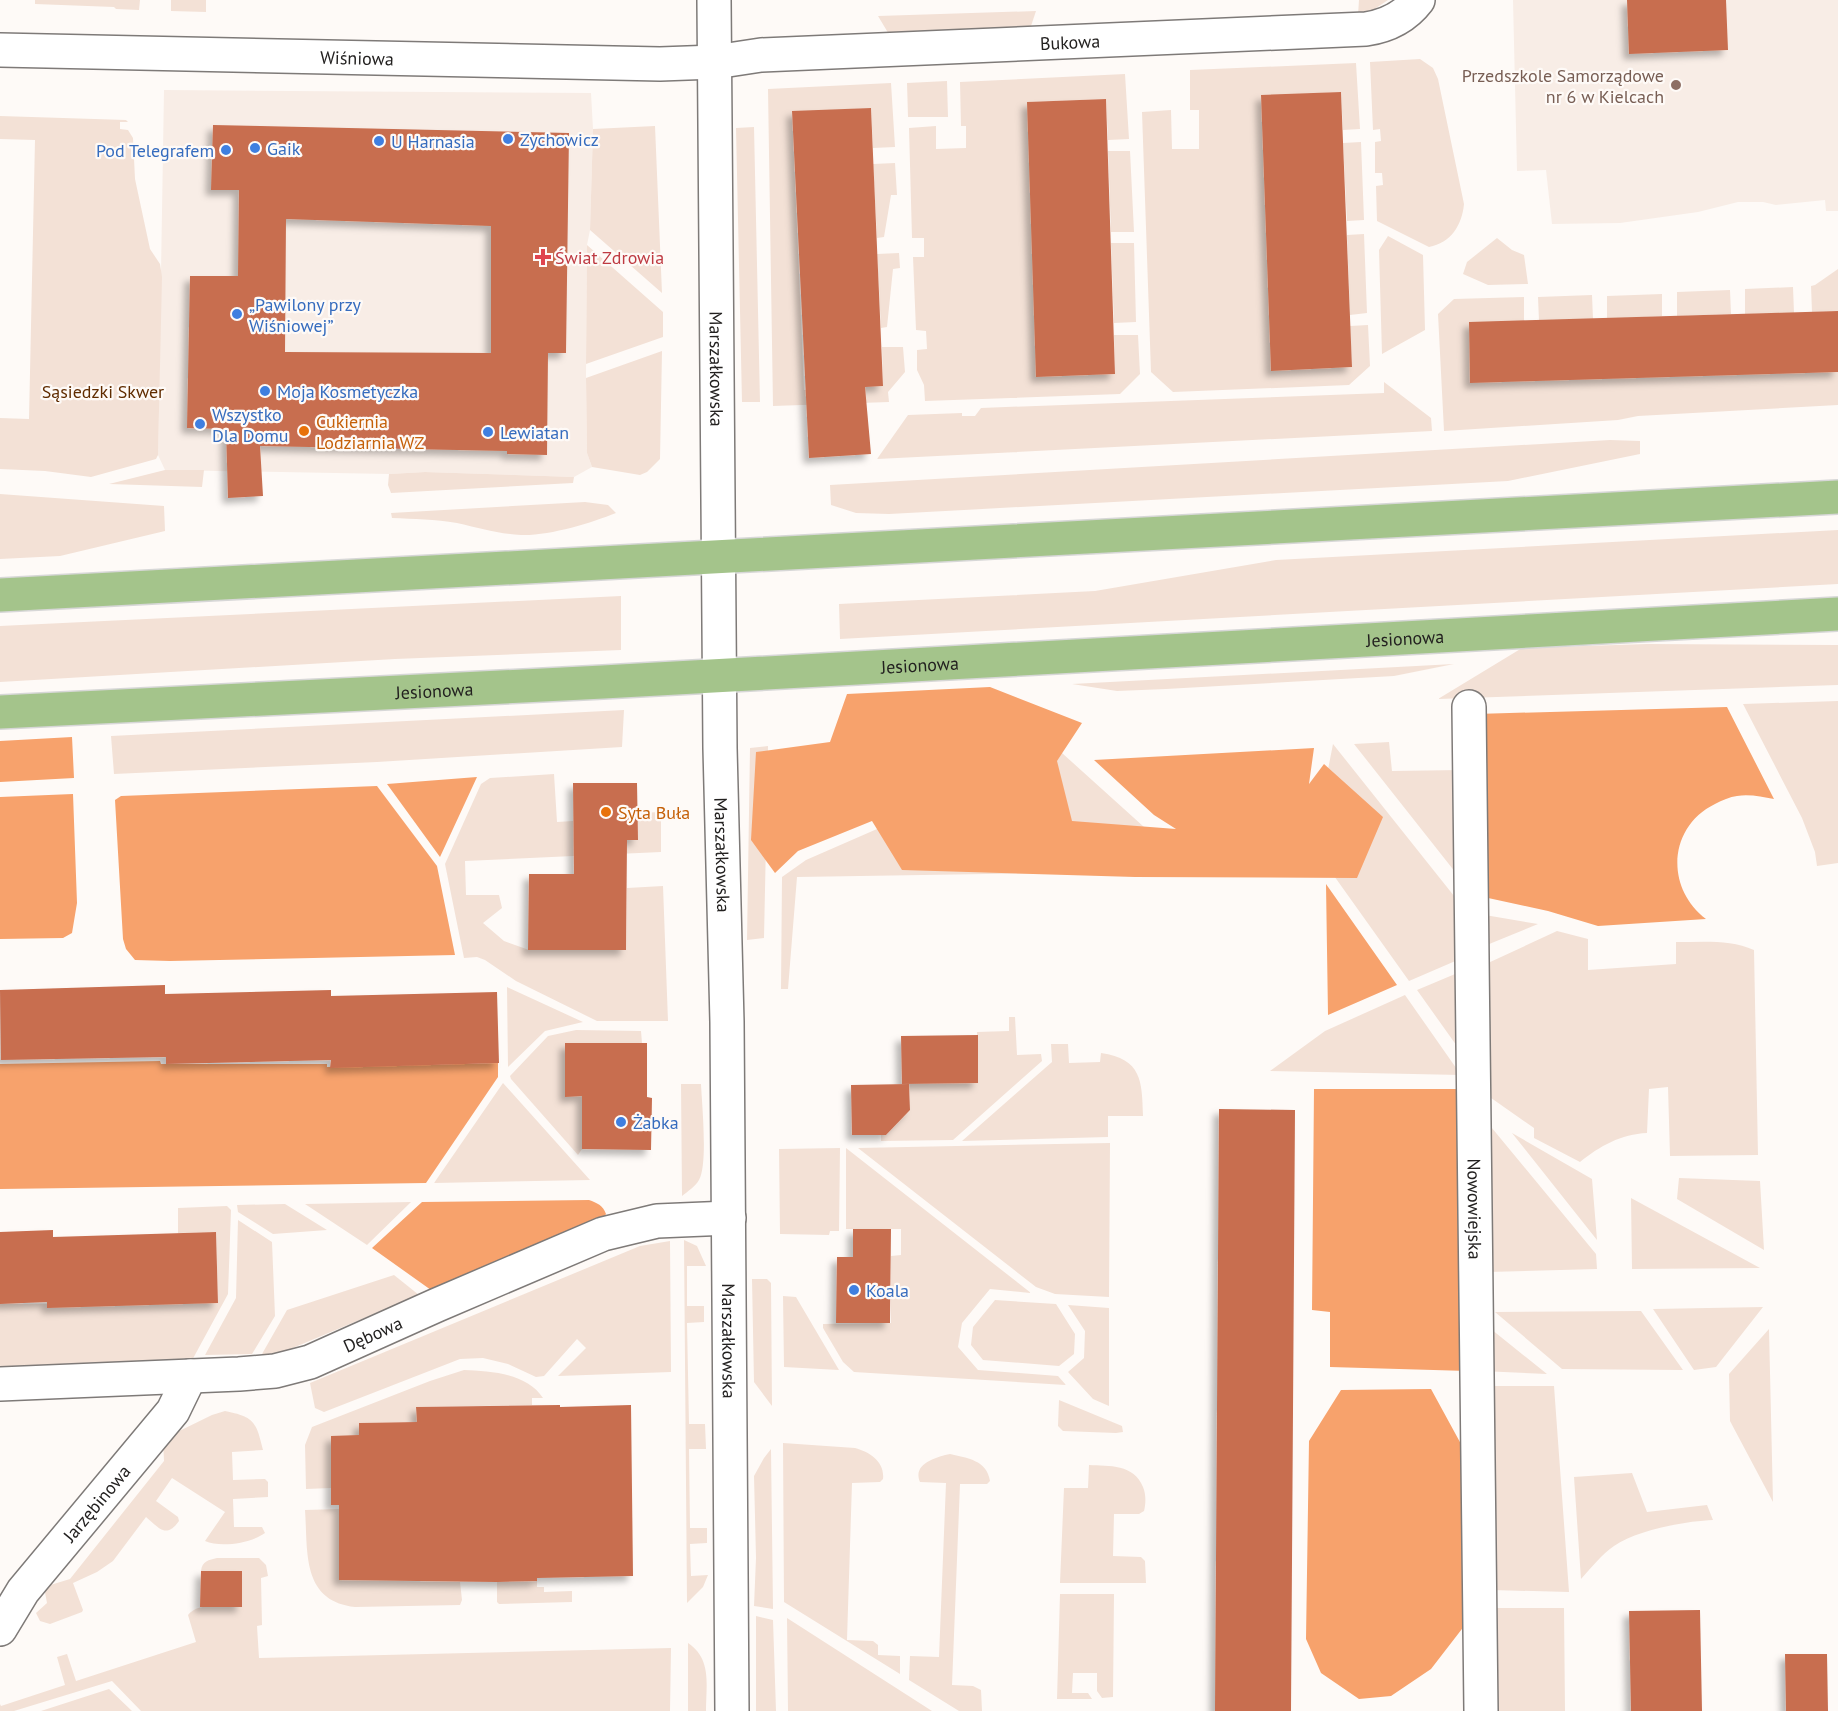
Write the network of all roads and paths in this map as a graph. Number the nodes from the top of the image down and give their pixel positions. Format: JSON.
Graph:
{"nodes":[{"id":1,"x":714,"y":0,"type":"edge"},
{"id":2,"x":1418,"y":0,"type":"edge"},
{"id":3,"x":0,"y":50,"type":"edge"},
{"id":4,"x":715,"y":62,"type":"junction"},
{"id":5,"x":1838,"y":497,"type":"edge"},
{"id":6,"x":718,"y":556,"type":"junction"},
{"id":7,"x":0,"y":595,"type":"edge"},
{"id":8,"x":1838,"y":614,"type":"edge"},
{"id":9,"x":719,"y":675,"type":"junction"},
{"id":10,"x":1469,"y":708,"type":"dead end"},
{"id":11,"x":0,"y":712,"type":"edge"},
{"id":12,"x":729,"y":1218,"type":"junction"},
{"id":13,"x":190,"y":1376,"type":"junction"},
{"id":14,"x":0,"y":1384,"type":"edge"},
{"id":15,"x":0,"y":1629,"type":"edge"},
{"id":16,"x":732,"y":1711,"type":"edge"},
{"id":17,"x":1481,"y":1711,"type":"edge"}],
"edges":[{"from":1,"to":4,"type":"street","name":"Marszałkowska"},
{"from":2,"to":4,"type":"street","name":"Bukowa"},
{"from":3,"to":4,"type":"street","name":"Wiśniowa"},
{"from":4,"to":6,"type":"street","name":"Marszałkowska"},
{"from":5,"to":6,"type":"main road"},
{"from":6,"to":7,"type":"main road"},
{"from":6,"to":9,"type":"street","name":"Marszałkowska"},
{"from":8,"to":9,"type":"main road","name":"Jesionowa"},
{"from":9,"to":11,"type":"main road","name":"Jesionowa"},
{"from":9,"to":12,"type":"street","name":"Marszałkowska"},
{"from":10,"to":17,"type":"street","name":"Nowowiejska"},
{"from":12,"to":13,"type":"street","name":"Dębowa"},
{"from":12,"to":16,"type":"street","name":"Marszałkowska"},
{"from":13,"to":14,"type":"street","name":"Dębowa"},
{"from":13,"to":15,"type":"street","name":"Jarzębinowa"}]}
